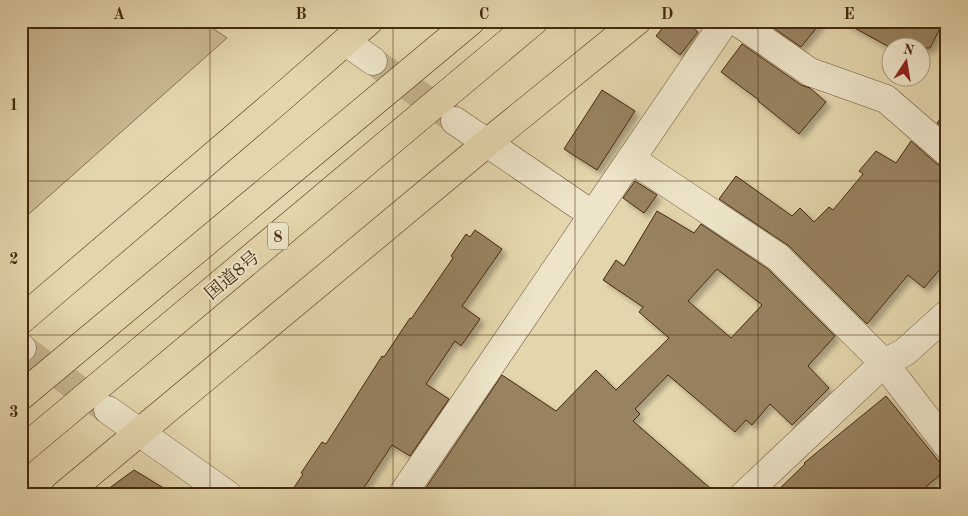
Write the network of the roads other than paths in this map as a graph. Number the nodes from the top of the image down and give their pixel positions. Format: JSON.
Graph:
{"nodes":[{"id":1,"x":369,"y":21,"type":"edge"},
{"id":2,"x":471,"y":21,"type":"edge"},
{"id":3,"x":534,"y":21,"type":"edge"},
{"id":4,"x":637,"y":21,"type":"edge"},
{"id":5,"x":725,"y":21,"type":"edge"},
{"id":6,"x":736,"y":21,"type":"edge"},
{"id":7,"x":346,"y":42,"type":"junction"},
{"id":8,"x":373,"y":61,"type":"tunnel mouth"},
{"id":9,"x":455,"y":121,"type":"tunnel mouth"},
{"id":10,"x":487,"y":143,"type":"junction"},
{"id":11,"x":947,"y":152,"type":"edge"},
{"id":12,"x":631,"y":159,"type":"junction"},
{"id":13,"x":592,"y":216,"type":"junction"},
{"id":14,"x":947,"y":314,"type":"edge"},
{"id":15,"x":21,"y":320,"type":"edge"},
{"id":16,"x":884,"y":363,"type":"junction"},
{"id":17,"x":21,"y":396,"type":"edge"},
{"id":18,"x":108,"y":410,"type":"tunnel mouth"},
{"id":19,"x":138,"y":432,"type":"junction"},
{"id":20,"x":947,"y":445,"type":"edge"},
{"id":21,"x":21,"y":451,"type":"edge"},
{"id":22,"x":64,"y":495,"type":"edge"},
{"id":23,"x":228,"y":495,"type":"edge"},
{"id":24,"x":402,"y":495,"type":"edge"},
{"id":25,"x":744,"y":495,"type":"edge"}],
"edges":[{"from":1,"to":7,"type":"highway"},
{"from":2,"to":17,"type":"highway","number":"8"},
{"from":3,"to":21,"type":"highway","name":"国道8号","number":"8"},
{"from":4,"to":10,"type":"highway"},
{"from":5,"to":12,"type":"street"},
{"from":6,"to":11,"type":"street"},
{"from":7,"to":8,"type":"street"},
{"from":7,"to":15,"type":"highway"},
{"from":9,"to":10,"type":"street"},
{"from":10,"to":13,"type":"street"},
{"from":10,"to":19,"type":"highway"},
{"from":12,"to":13,"type":"street"},
{"from":12,"to":16,"type":"street"},
{"from":13,"to":24,"type":"street"},
{"from":14,"to":16,"type":"street"},
{"from":16,"to":20,"type":"street"},
{"from":16,"to":25,"type":"street"},
{"from":18,"to":19,"type":"street"},
{"from":19,"to":22,"type":"highway"},
{"from":19,"to":23,"type":"street"}]}
